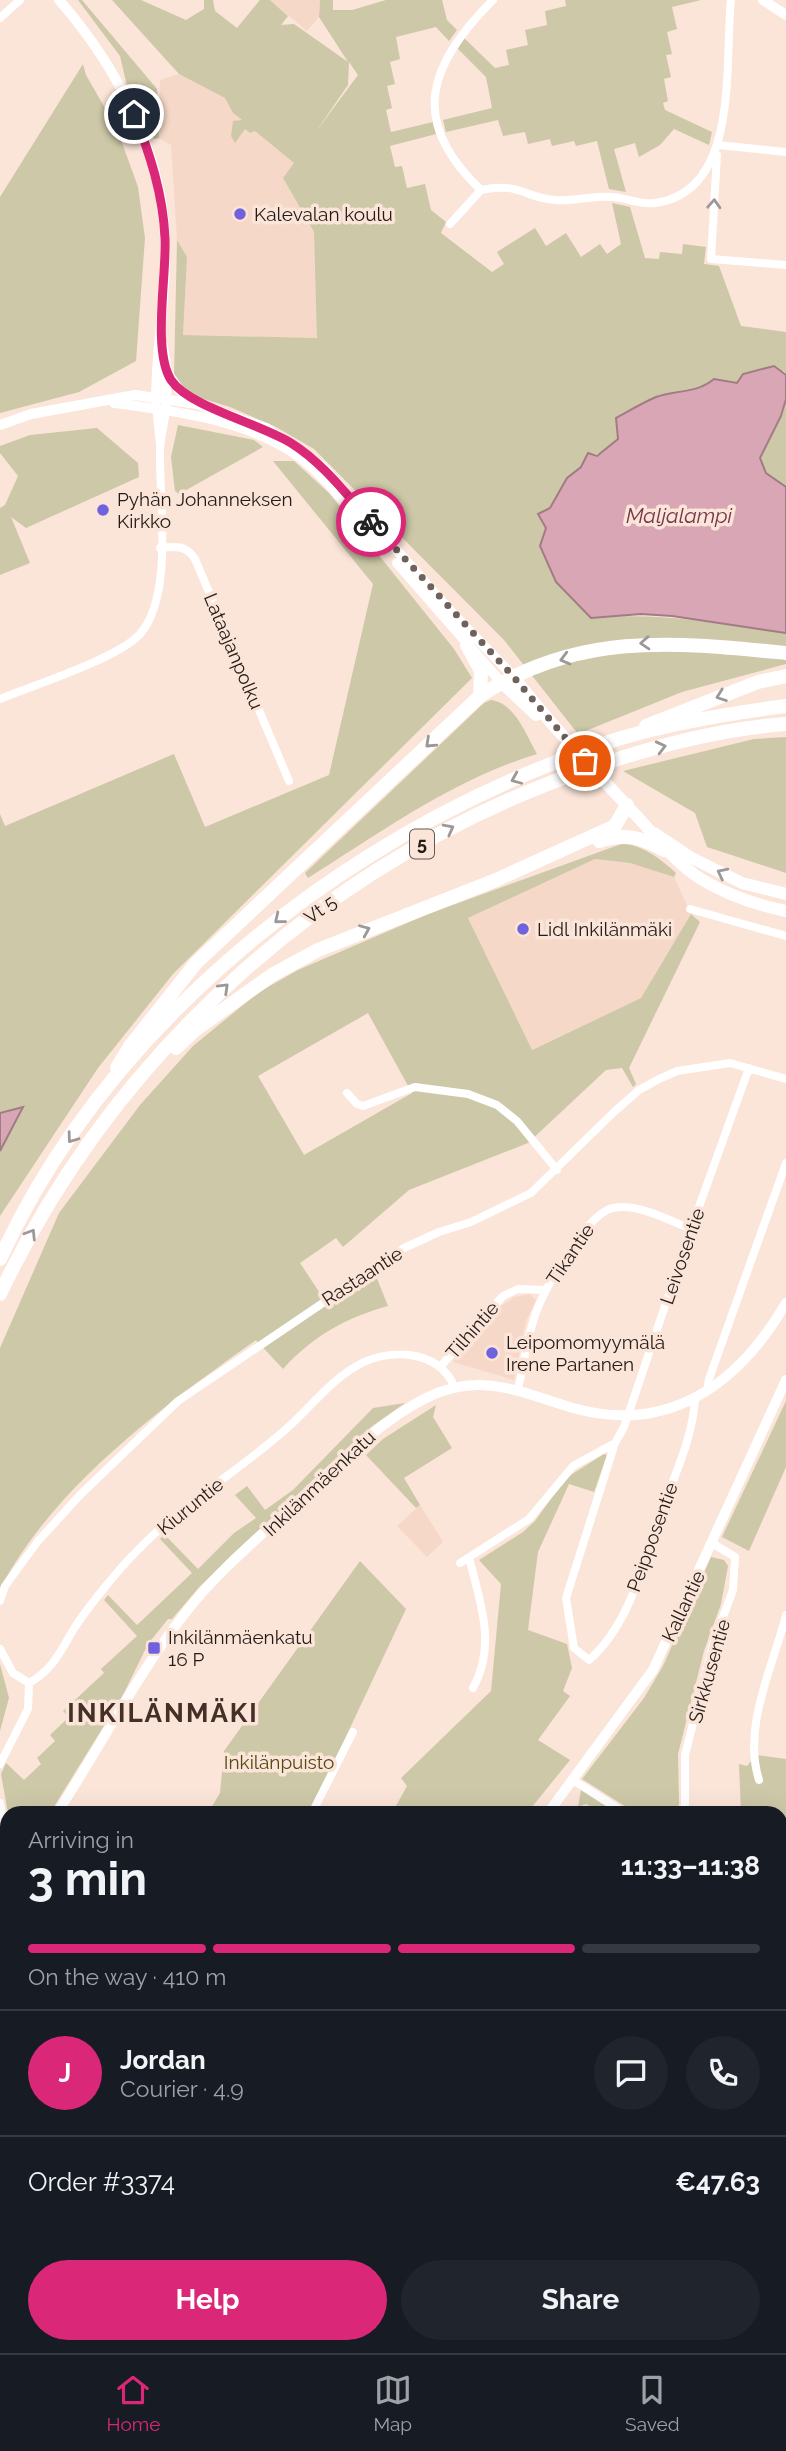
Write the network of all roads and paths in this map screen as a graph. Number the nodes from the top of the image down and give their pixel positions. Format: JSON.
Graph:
{"nodes":[{"id":1,"x":20,"y":0,"type":"edge"},
{"id":2,"x":58,"y":0,"type":"edge"},
{"id":3,"x":493,"y":0,"type":"edge"},
{"id":4,"x":730,"y":0,"type":"edge"},
{"id":5,"x":763,"y":0,"type":"edge"},
{"id":6,"x":786,"y":15,"type":"edge"},
{"id":7,"x":0,"y":18,"type":"edge"},
{"id":8,"x":718,"y":146,"type":"junction"},
{"id":9,"x":786,"y":152,"type":"edge"},
{"id":10,"x":481,"y":190,"type":"junction"},
{"id":11,"x":450,"y":224,"type":"dead end"},
{"id":12,"x":786,"y":265,"type":"edge"},
{"id":13,"x":160,"y":341,"type":"junction"},
{"id":14,"x":167,"y":373,"type":"junction"},
{"id":15,"x":161,"y":402,"type":"junction"},
{"id":16,"x":197,"y":404,"type":"junction"},
{"id":17,"x":0,"y":425,"type":"edge"},
{"id":18,"x":160,"y":548,"type":"junction"},
{"id":19,"x":467,"y":645,"type":"junction"},
{"id":20,"x":786,"y":653,"type":"edge"},
{"id":21,"x":786,"y":676,"type":"edge"},
{"id":22,"x":507,"y":678,"type":"junction"},
{"id":23,"x":480,"y":696,"type":"junction"},
{"id":24,"x":0,"y":699,"type":"edge"},
{"id":25,"x":786,"y":706,"type":"edge"},
{"id":26,"x":786,"y":724,"type":"edge"},
{"id":27,"x":625,"y":737,"type":"junction"},
{"id":28,"x":289,"y":782,"type":"dead end"},
{"id":29,"x":623,"y":801,"type":"junction"},
{"id":30,"x":652,"y":832,"type":"junction"},
{"id":31,"x":664,"y":850,"type":"junction"},
{"id":32,"x":496,"y":880,"type":"junction"},
{"id":33,"x":786,"y":894,"type":"edge"},
{"id":34,"x":690,"y":909,"type":"dead end"},
{"id":35,"x":786,"y":911,"type":"edge"},
{"id":36,"x":786,"y":936,"type":"edge"},
{"id":37,"x":749,"y":1068,"type":"junction"},
{"id":38,"x":786,"y":1079,"type":"edge"},
{"id":39,"x":111,"y":1083,"type":"junction"},
{"id":40,"x":129,"y":1092,"type":"junction"},
{"id":41,"x":346,"y":1093,"type":"dead end"},
{"id":42,"x":786,"y":1163,"type":"edge"},
{"id":43,"x":557,"y":1170,"type":"junction"},
{"id":44,"x":691,"y":1229,"type":"junction"},
{"id":45,"x":0,"y":1259,"type":"edge"},
{"id":46,"x":546,"y":1290,"type":"junction"},
{"id":47,"x":0,"y":1294,"type":"edge"},
{"id":48,"x":786,"y":1303,"type":"edge"},
{"id":49,"x":440,"y":1367,"type":"junction"},
{"id":50,"x":786,"y":1380,"type":"edge"},
{"id":51,"x":454,"y":1386,"type":"junction"},
{"id":52,"x":518,"y":1390,"type":"junction"},
{"id":53,"x":707,"y":1391,"type":"junction"},
{"id":54,"x":695,"y":1399,"type":"junction"},
{"id":55,"x":627,"y":1417,"type":"junction"},
{"id":56,"x":615,"y":1443,"type":"junction"},
{"id":57,"x":712,"y":1543,"type":"junction"},
{"id":58,"x":469,"y":1558,"type":"junction"},
{"id":59,"x":460,"y":1563,"type":"dead end"},
{"id":60,"x":0,"y":1601,"type":"edge"},
{"id":61,"x":786,"y":1615,"type":"edge"},
{"id":62,"x":0,"y":1649,"type":"edge"},
{"id":63,"x":584,"y":1657,"type":"joint"},
{"id":64,"x":29,"y":1683,"type":"junction"},
{"id":65,"x":473,"y":1688,"type":"dead end"},
{"id":66,"x":353,"y":1732,"type":"dead end"},
{"id":67,"x":0,"y":1764,"type":"edge"},
{"id":68,"x":573,"y":1780,"type":"junction"},
{"id":69,"x":759,"y":1780,"type":"dead end"},
{"id":70,"x":61,"y":1806,"type":"edge"},
{"id":71,"x":316,"y":1806,"type":"edge"},
{"id":72,"x":553,"y":1806,"type":"edge"},
{"id":73,"x":614,"y":1806,"type":"edge"},
{"id":74,"x":685,"y":1806,"type":"edge"}],
"edges":[{"from":1,"to":7,"type":"street"},
{"from":2,"to":13,"type":"main road"},
{"from":3,"to":10,"type":"street"},
{"from":4,"to":8,"type":"street"},
{"from":5,"to":6,"type":"main road"},
{"from":8,"to":9,"type":"street"},
{"from":8,"to":10,"type":"street"},
{"from":12,"to":8,"type":"street","one_way":true},
{"from":10,"to":11,"type":"street"},
{"from":13,"to":14,"type":"main road"},
{"from":13,"to":15,"type":"main road"},
{"from":14,"to":15,"type":"main road"},
{"from":14,"to":16,"type":"main road"},
{"from":15,"to":16,"type":"main road"},
{"from":15,"to":17,"type":"main road"},
{"from":15,"to":18,"type":"street"},
{"from":15,"to":19,"type":"main road"},
{"from":16,"to":22,"type":"main road"},
{"from":18,"to":24,"type":"street"},
{"from":18,"to":28,"type":"street","name":"Lataajanpolku"},
{"from":19,"to":22,"type":"main road"},
{"from":19,"to":23,"type":"highway"},
{"from":20,"to":22,"type":"highway","one_way":true},
{"from":21,"to":27,"type":"highway","one_way":true},
{"from":22,"to":23,"type":"highway"},
{"from":22,"to":29,"type":"main road"},
{"from":23,"to":39,"type":"highway","one_way":true},
{"from":25,"to":27,"type":"highway","name":"Vt 5","number":"5"},
{"from":40,"to":26,"type":"highway","name":"Vt 5","number":"5","one_way":true},
{"from":27,"to":39,"type":"highway","name":"Vt 5","number":"5","one_way":true},
{"from":29,"to":30,"type":"main road"},
{"from":29,"to":32,"type":"highway"},
{"from":30,"to":31,"type":"main road"},
{"from":33,"to":30,"type":"main road","one_way":true},
{"from":31,"to":32,"type":"highway"},
{"from":31,"to":35,"type":"main road"},
{"from":40,"to":32,"type":"highway","one_way":true},
{"from":34,"to":36,"type":"street"},
{"from":37,"to":38,"type":"street","name":"Rastaantie"},
{"from":37,"to":43,"type":"street","name":"Rastaantie"},
{"from":37,"to":44,"type":"street","name":"Leivosentie"},
{"from":39,"to":45,"type":"highway","name":"Vt 5","number":"5","one_way":true},
{"from":47,"to":40,"type":"highway","name":"Vt 5","number":"5","one_way":true},
{"from":41,"to":43,"type":"street"},
{"from":42,"to":53,"type":"street"},
{"from":43,"to":60,"type":"street","name":"Rastaantie"},
{"from":44,"to":46,"type":"street","name":"Tikantie"},
{"from":44,"to":55,"type":"street","name":"Leivosentie"},
{"from":46,"to":49,"type":"street","name":"Tilhintie"},
{"from":46,"to":52,"type":"street","name":"Tikantie"},
{"from":48,"to":53,"type":"main road","name":"Inkilänmäenkatu"},
{"from":49,"to":51,"type":"street"},
{"from":49,"to":64,"type":"street","name":"Kiuruntie"},
{"from":50,"to":57,"type":"main road","name":"Kallantie"},
{"from":51,"to":52,"type":"main road","name":"Inkilänmäenkatu"},
{"from":51,"to":70,"type":"main road","name":"Inkilänmäenkatu"},
{"from":52,"to":55,"type":"main road","name":"Inkilänmäenkatu"},
{"from":53,"to":54,"type":"main road","name":"Inkilänmäenkatu"},
{"from":54,"to":55,"type":"main road","name":"Inkilänmäenkatu"},
{"from":54,"to":63,"type":"street","name":"Peipposentie"},
{"from":55,"to":56,"type":"street","name":"Leivosentie"},
{"from":56,"to":58,"type":"street"},
{"from":56,"to":63,"type":"street","name":"Leivosentie"},
{"from":57,"to":68,"type":"main road","name":"Kallantie"},
{"from":57,"to":74,"type":"street","name":"Sirkkusentie"},
{"from":58,"to":59,"type":"street"},
{"from":58,"to":65,"type":"street"},
{"from":61,"to":69,"type":"street"},
{"from":62,"to":64,"type":"street"},
{"from":64,"to":67,"type":"street"},
{"from":66,"to":71,"type":"street"},
{"from":68,"to":72,"type":"main road","name":"Kallantie"},
{"from":68,"to":73,"type":"street"}]}
